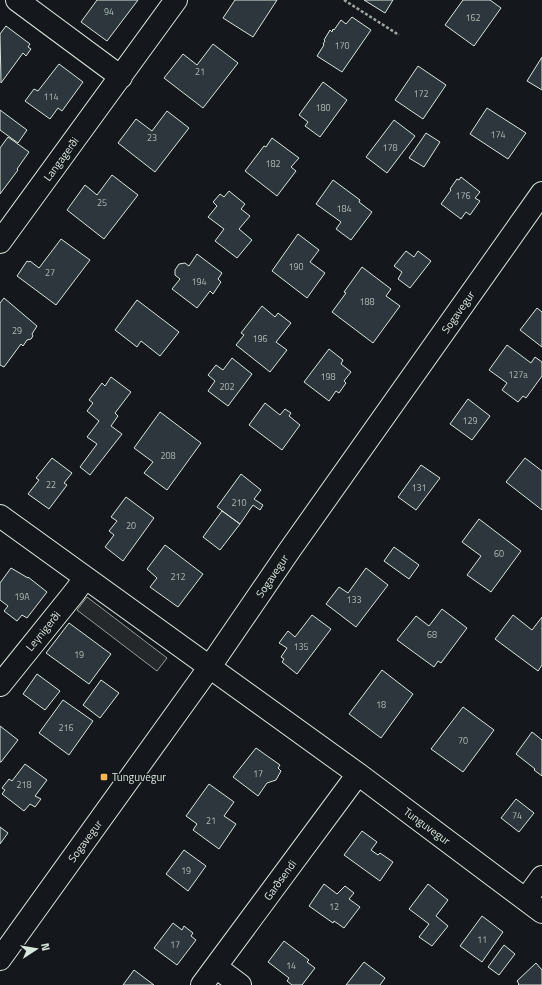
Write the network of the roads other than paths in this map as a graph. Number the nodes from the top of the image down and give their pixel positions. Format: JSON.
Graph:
{"nodes":[{"id":1,"x":17,"y":0,"type":"edge"},
{"id":2,"x":176,"y":0,"type":"edge"},
{"id":3,"x":121,"y":77,"type":"junction"},
{"id":4,"x":542,"y":193,"type":"edge"},
{"id":5,"x":0,"y":241,"type":"edge"},
{"id":6,"x":0,"y":516,"type":"edge"},
{"id":7,"x":85,"y":578,"type":"junction"},
{"id":8,"x":209,"y":668,"type":"junction"},
{"id":9,"x":0,"y":684,"type":"edge"},
{"id":10,"x":358,"y":774,"type":"junction"},
{"id":11,"x":542,"y":877,"type":"edge"},
{"id":12,"x":534,"y":905,"type":"edge"},
{"id":13,"x":0,"y":959,"type":"edge"},
{"id":14,"x":216,"y":967,"type":"junction"},
{"id":15,"x":202,"y":985,"type":"edge"},
{"id":16,"x":240,"y":985,"type":"edge"}],
"edges":[{"from":1,"to":3,"type":"street"},
{"from":2,"to":3,"type":"street","name":"Langagerði"},
{"from":3,"to":5,"type":"street","name":"Langagerði"},
{"from":4,"to":8,"type":"street","name":"Sogavegur"},
{"from":6,"to":7,"type":"street","name":"Tunguvegur"},
{"from":7,"to":8,"type":"street","name":"Tunguvegur"},
{"from":7,"to":9,"type":"street","name":"Leynigerði"},
{"from":8,"to":10,"type":"street","name":"Tunguvegur"},
{"from":8,"to":13,"type":"street","name":"Sogavegur"},
{"from":10,"to":12,"type":"street","name":"Tunguvegur"},
{"from":10,"to":14,"type":"street","name":"Garðsendi"},
{"from":11,"to":12,"type":"street"},
{"from":14,"to":15,"type":"street","name":"Garðsendi"},
{"from":14,"to":16,"type":"street"}]}
